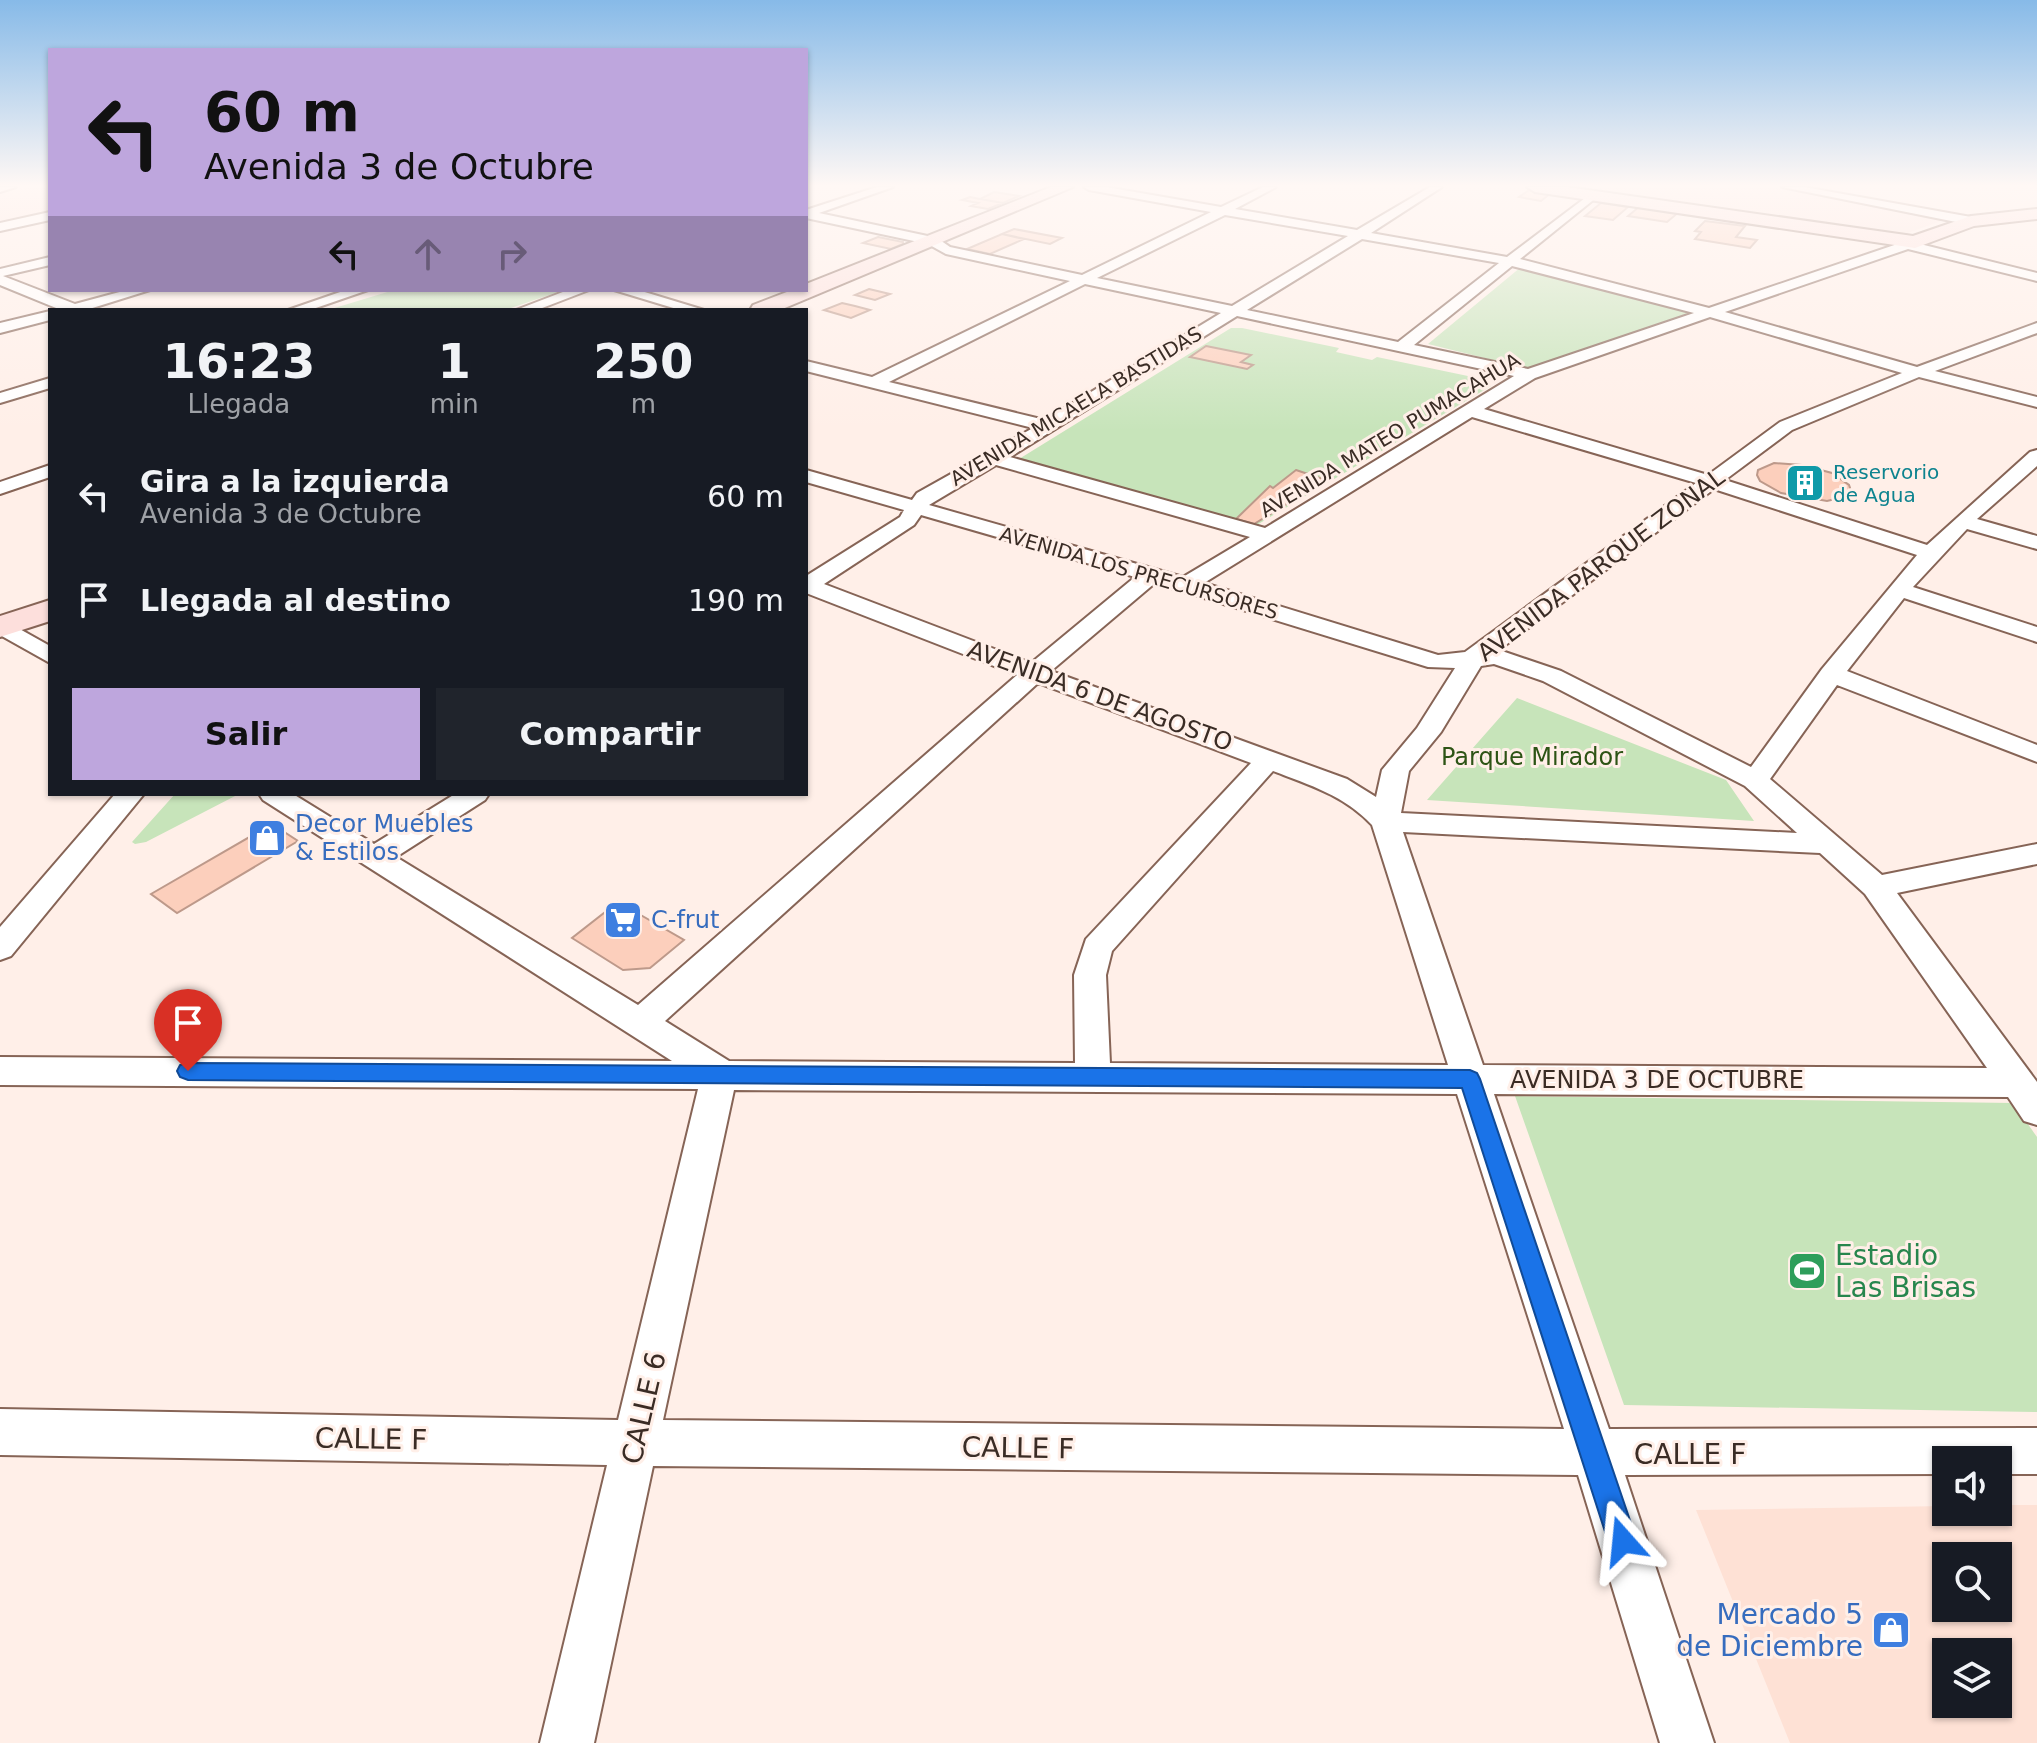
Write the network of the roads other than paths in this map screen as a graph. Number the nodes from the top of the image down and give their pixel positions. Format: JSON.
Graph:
{"nodes":[{"id":1,"x":877,"y":268,"type":"edge"},
{"id":2,"x":890,"y":268,"type":"edge"},
{"id":3,"x":1032,"y":268,"type":"edge"},
{"id":4,"x":1103,"y":268,"type":"edge"},
{"id":5,"x":1300,"y":268,"type":"edge"},
{"id":6,"x":1500,"y":268,"type":"edge"},
{"id":7,"x":1539,"y":268,"type":"edge"},
{"id":8,"x":1835,"y":268,"type":"edge"},
{"id":9,"x":2001,"y":268,"type":"edge"},
{"id":10,"x":0,"y":280,"type":"edge"},
{"id":11,"x":1080,"y":280,"type":"junction"},
{"id":12,"x":2037,"y":280,"type":"edge"},
{"id":13,"x":136,"y":292,"type":"edge"},
{"id":14,"x":354,"y":292,"type":"edge"},
{"id":15,"x":576,"y":292,"type":"edge"},
{"id":16,"x":629,"y":292,"type":"edge"},
{"id":17,"x":70,"y":308,"type":"edge"},
{"id":18,"x":77,"y":308,"type":"edge"},
{"id":19,"x":302,"y":308,"type":"edge"},
{"id":20,"x":529,"y":308,"type":"edge"},
{"id":21,"x":689,"y":308,"type":"edge"},
{"id":22,"x":767,"y":308,"type":"edge"},
{"id":23,"x":802,"y":308,"type":"edge"},
{"id":24,"x":1710,"y":310,"type":"junction"},
{"id":25,"x":1229,"y":312,"type":"junction"},
{"id":26,"x":48,"y":316,"type":"edge"},
{"id":27,"x":2037,"y":318,"type":"edge"},
{"id":28,"x":0,"y":328,"type":"edge"},
{"id":29,"x":2031,"y":331,"type":"edge"},
{"id":30,"x":2004,"y":341,"type":"junction"},
{"id":31,"x":1400,"y":348,"type":"junction"},
{"id":32,"x":2037,"y":349,"type":"edge"},
{"id":33,"x":808,"y":366,"type":"edge"},
{"id":34,"x":1918,"y":372,"type":"junction"},
{"id":35,"x":1529,"y":374,"type":"junction"},
{"id":36,"x":875,"y":382,"type":"junction"},
{"id":37,"x":48,"y":384,"type":"edge"},
{"id":38,"x":0,"y":398,"type":"edge"},
{"id":39,"x":2037,"y":402,"type":"edge"},
{"id":40,"x":1469,"y":410,"type":"junction"},
{"id":41,"x":1048,"y":426,"type":"junction"},
{"id":42,"x":994,"y":459,"type":"junction"},
{"id":43,"x":2034,"y":461,"type":"edge"},
{"id":44,"x":48,"y":472,"type":"edge"},
{"id":45,"x":808,"y":477,"type":"edge"},
{"id":46,"x":1712,"y":482,"type":"junction"},
{"id":47,"x":0,"y":488,"type":"edge"},
{"id":48,"x":915,"y":508,"type":"junction"},
{"id":49,"x":1963,"y":521,"type":"junction"},
{"id":50,"x":1268,"y":535,"type":"junction"},
{"id":51,"x":2037,"y":543,"type":"edge"},
{"id":52,"x":1931,"y":553,"type":"junction"},
{"id":53,"x":1151,"y":575,"type":"junction"},
{"id":54,"x":48,"y":584,"type":"edge"},
{"id":55,"x":808,"y":584,"type":"edge"},
{"id":56,"x":1186,"y":585,"type":"junction"},
{"id":57,"x":808,"y":586,"type":"edge"},
{"id":58,"x":1901,"y":590,"type":"junction"},
{"id":59,"x":48,"y":611,"type":"edge"},
{"id":60,"x":3,"y":628,"type":"edge"},
{"id":61,"x":2037,"y":635,"type":"edge"},
{"id":62,"x":48,"y":655,"type":"edge"},
{"id":63,"x":1473,"y":658,"type":"junction"},
{"id":64,"x":1034,"y":673,"type":"junction"},
{"id":65,"x":1831,"y":674,"type":"junction"},
{"id":66,"x":2037,"y":754,"type":"edge"},
{"id":67,"x":1269,"y":759,"type":"junction"},
{"id":68,"x":1755,"y":780,"type":"junction"},
{"id":69,"x":128,"y":796,"type":"edge"},
{"id":70,"x":276,"y":796,"type":"edge"},
{"id":71,"x":472,"y":796,"type":"edge"},
{"id":72,"x":1385,"y":822,"type":"junction"},
{"id":73,"x":1825,"y":844,"type":"junction"},
{"id":74,"x":2037,"y":854,"type":"edge"},
{"id":75,"x":375,"y":857,"type":"junction"},
{"id":76,"x":1876,"y":887,"type":"junction"},
{"id":77,"x":0,"y":948,"type":"edge"},
{"id":78,"x":642,"y":1022,"type":"junction"},
{"id":79,"x":0,"y":1071,"type":"edge"},
{"id":80,"x":720,"y":1073,"type":"junction"},
{"id":81,"x":1093,"y":1076,"type":"junction"},
{"id":82,"x":1470,"y":1079,"type":"junction"},
{"id":83,"x":2028,"y":1096,"type":"edge"},
{"id":84,"x":0,"y":1432,"type":"edge"},
{"id":85,"x":637,"y":1443,"type":"junction"},
{"id":86,"x":2037,"y":1451,"type":"edge"},
{"id":87,"x":1595,"y":1454,"type":"junction"},
{"id":88,"x":567,"y":1743,"type":"edge"},
{"id":89,"x":1687,"y":1743,"type":"edge"}],
"edges":[{"from":1,"to":22,"type":"main road"},
{"from":2,"to":23,"type":"main road"},
{"from":3,"to":11,"type":"street"},
{"from":4,"to":11,"type":"street"},
{"from":5,"to":25,"type":"street","name":"AVENIDA MICAELA BASTIDAS"},
{"from":6,"to":31,"type":"street"},
{"from":7,"to":24,"type":"street"},
{"from":8,"to":24,"type":"street","name":"AVENIDA MATEO PUMACAHUA"},
{"from":9,"to":12,"type":"street"},
{"from":10,"to":17,"type":"street"},
{"from":11,"to":25,"type":"street"},
{"from":11,"to":36,"type":"street"},
{"from":13,"to":18,"type":"street"},
{"from":14,"to":19,"type":"street"},
{"from":15,"to":20,"type":"street"},
{"from":16,"to":21,"type":"street"},
{"from":24,"to":34,"type":"street"},
{"from":24,"to":35,"type":"street","name":"AVENIDA MATEO PUMACAHUA"},
{"from":25,"to":31,"type":"street"},
{"from":25,"to":41,"type":"street","name":"AVENIDA MICAELA BASTIDAS"},
{"from":26,"to":28,"type":"street"},
{"from":27,"to":29,"type":"street"},
{"from":29,"to":30,"type":"street","name":"AVENIDA PARQUE ZONAL"},
{"from":30,"to":32,"type":"street"},
{"from":30,"to":34,"type":"street","name":"AVENIDA PARQUE ZONAL"},
{"from":31,"to":35,"type":"street"},
{"from":33,"to":36,"type":"street"},
{"from":34,"to":39,"type":"street"},
{"from":34,"to":46,"type":"street","name":"AVENIDA PARQUE ZONAL"},
{"from":35,"to":40,"type":"street","name":"AVENIDA MATEO PUMACAHUA"},
{"from":36,"to":41,"type":"street"},
{"from":37,"to":38,"type":"street"},
{"from":40,"to":46,"type":"street"},
{"from":40,"to":50,"type":"street","name":"AVENIDA MATEO PUMACAHUA"},
{"from":41,"to":42,"type":"street","name":"AVENIDA MICAELA BASTIDAS"},
{"from":42,"to":48,"type":"street","name":"AVENIDA MICAELA BASTIDAS"},
{"from":42,"to":50,"type":"street"},
{"from":43,"to":49,"type":"street"},
{"from":44,"to":47,"type":"street"},
{"from":45,"to":48,"type":"street","name":"AVENIDA LOS PRECURSORES"},
{"from":46,"to":52,"type":"street"},
{"from":46,"to":63,"type":"street","name":"AVENIDA PARQUE ZONAL"},
{"from":48,"to":53,"type":"street","name":"AVENIDA LOS PRECURSORES"},
{"from":48,"to":55,"type":"street","name":"AVENIDA MICAELA BASTIDAS"},
{"from":49,"to":51,"type":"street"},
{"from":49,"to":52,"type":"street"},
{"from":50,"to":56,"type":"street","name":"AVENIDA MATEO PUMACAHUA"},
{"from":52,"to":58,"type":"street"},
{"from":53,"to":56,"type":"street","name":"AVENIDA LOS PRECURSORES"},
{"from":53,"to":64,"type":"street"},
{"from":54,"to":60,"type":"main road"},
{"from":56,"to":63,"type":"street","name":"AVENIDA LOS PRECURSORES"},
{"from":57,"to":64,"type":"street","name":"AVENIDA 6 DE AGOSTO"},
{"from":58,"to":61,"type":"street"},
{"from":58,"to":65,"type":"street"},
{"from":59,"to":60,"type":"main road"},
{"from":60,"to":62,"type":"street"},
{"from":63,"to":68,"type":"street","name":"AVENIDA LOS PRECURSORES"},
{"from":63,"to":72,"type":"street","name":"AVENIDA PARQUE ZONAL"},
{"from":64,"to":67,"type":"street","name":"AVENIDA 6 DE AGOSTO"},
{"from":64,"to":78,"type":"street"},
{"from":65,"to":66,"type":"street"},
{"from":65,"to":68,"type":"street"},
{"from":67,"to":72,"type":"street","name":"AVENIDA 6 DE AGOSTO"},
{"from":67,"to":81,"type":"street"},
{"from":68,"to":73,"type":"street","name":"AVENIDA LOS PRECURSORES"},
{"from":69,"to":77,"type":"street"},
{"from":70,"to":75,"type":"street"},
{"from":71,"to":75,"type":"street"},
{"from":72,"to":73,"type":"street"},
{"from":72,"to":82,"type":"street"},
{"from":73,"to":76,"type":"street","name":"AVENIDA LOS PRECURSORES"},
{"from":74,"to":76,"type":"street"},
{"from":75,"to":78,"type":"street"},
{"from":76,"to":83,"type":"street","name":"AVENIDA LOS PRECURSORES"},
{"from":78,"to":80,"type":"street"},
{"from":79,"to":80,"type":"street","name":"AVENIDA 3 DE OCTUBRE"},
{"from":80,"to":81,"type":"street","name":"AVENIDA 3 DE OCTUBRE"},
{"from":80,"to":85,"type":"street","name":"CALLE 6"},
{"from":81,"to":82,"type":"street","name":"AVENIDA 3 DE OCTUBRE"},
{"from":82,"to":83,"type":"street","name":"AVENIDA 3 DE OCTUBRE"},
{"from":82,"to":87,"type":"street"},
{"from":84,"to":85,"type":"street","name":"CALLE F"},
{"from":85,"to":87,"type":"street","name":"CALLE F"},
{"from":85,"to":88,"type":"street","name":"CALLE 6"},
{"from":86,"to":87,"type":"street","name":"CALLE F"},
{"from":87,"to":89,"type":"street"}]}
